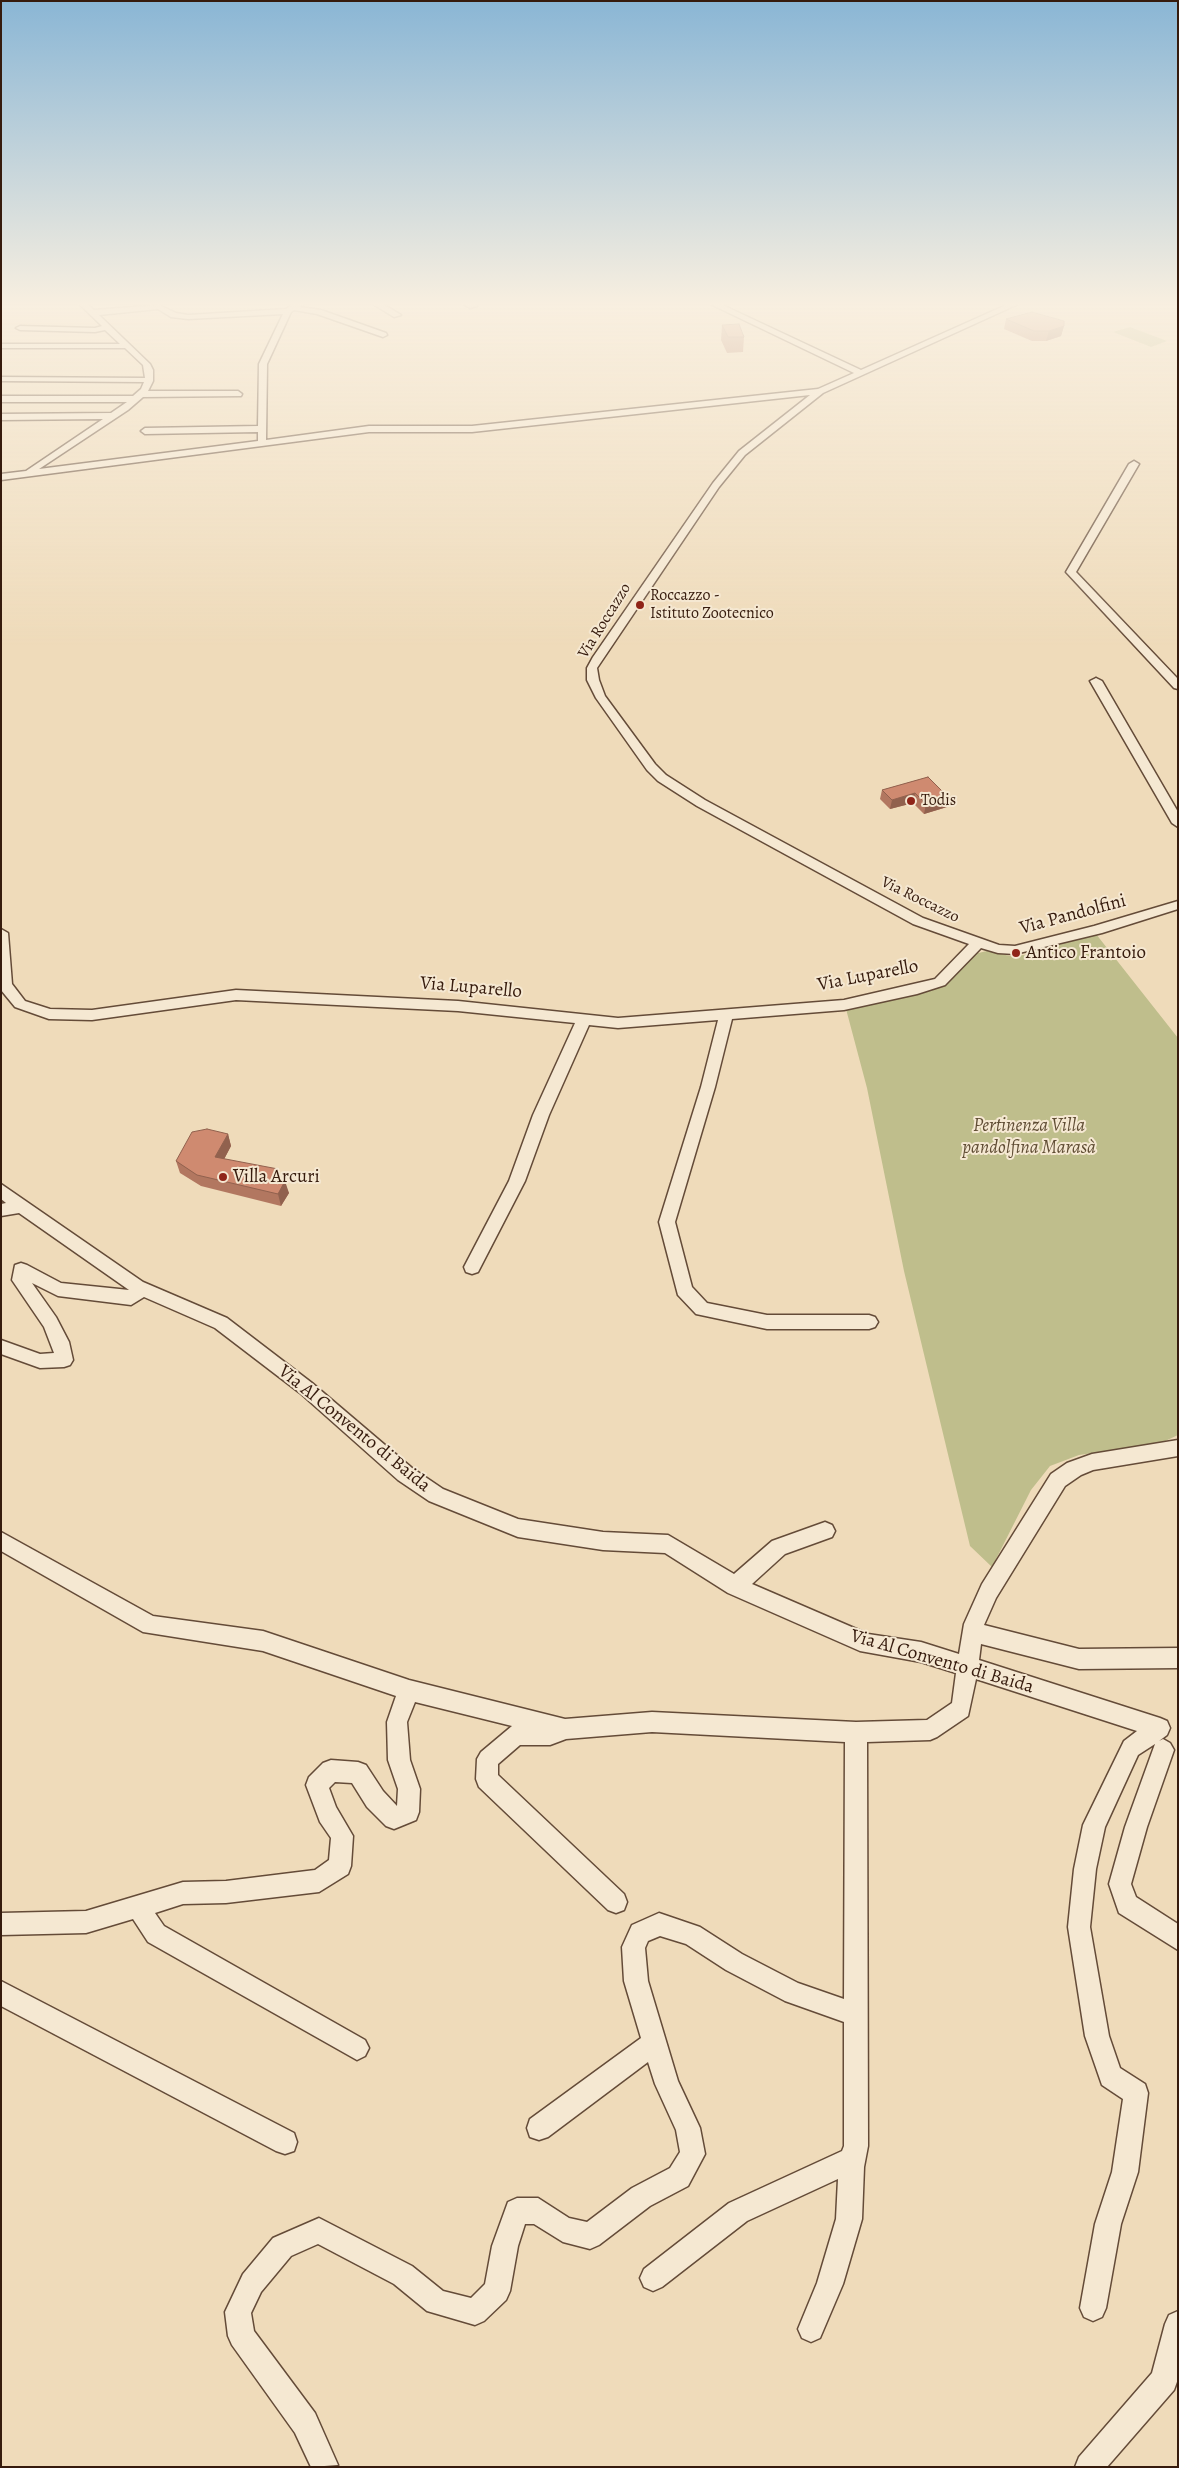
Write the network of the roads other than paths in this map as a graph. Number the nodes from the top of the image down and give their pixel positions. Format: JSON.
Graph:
{"nodes":[{"id":1,"x":94,"y":416,"type":"edge"},
{"id":2,"x":113,"y":416,"type":"edge"},
{"id":3,"x":263,"y":416,"type":"edge"},
{"id":4,"x":587,"y":416,"type":"edge"},
{"id":5,"x":789,"y":416,"type":"edge"},
{"id":6,"x":1,"y":417,"type":"edge"},
{"id":7,"x":263,"y":429,"type":"junction"},
{"id":8,"x":145,"y":430,"type":"dead end"},
{"id":9,"x":262,"y":443,"type":"junction"},
{"id":10,"x":1134,"y":464,"type":"dead end"},
{"id":11,"x":26,"y":474,"type":"junction"},
{"id":12,"x":1,"y":477,"type":"edge"},
{"id":13,"x":1096,"y":681,"type":"dead end"},
{"id":14,"x":1178,"y":686,"type":"edge"},
{"id":15,"x":1178,"y":823,"type":"edge"},
{"id":16,"x":1178,"y":905,"type":"edge"},
{"id":17,"x":1,"y":933,"type":"edge"},
{"id":18,"x":978,"y":943,"type":"junction"},
{"id":19,"x":726,"y":1015,"type":"junction"},
{"id":20,"x":584,"y":1020,"type":"junction"},
{"id":21,"x":1,"y":1190,"type":"edge"},
{"id":22,"x":21,"y":1206,"type":"junction"},
{"id":23,"x":1,"y":1210,"type":"edge"},
{"id":24,"x":472,"y":1267,"type":"dead end"},
{"id":25,"x":142,"y":1289,"type":"junction"},
{"id":26,"x":869,"y":1322,"type":"dead end"},
{"id":27,"x":1,"y":1347,"type":"edge"},
{"id":28,"x":1178,"y":1448,"type":"edge"},
{"id":29,"x":825,"y":1531,"type":"dead end"},
{"id":30,"x":1,"y":1541,"type":"edge"},
{"id":31,"x":735,"y":1586,"type":"junction"},
{"id":32,"x":973,"y":1632,"type":"junction"},
{"id":33,"x":1178,"y":1658,"type":"edge"},
{"id":34,"x":968,"y":1668,"type":"junction"},
{"id":35,"x":409,"y":1690,"type":"junction"},
{"id":36,"x":565,"y":1729,"type":"junction"},
{"id":37,"x":856,"y":1732,"type":"junction"},
{"id":38,"x":1162,"y":1739,"type":"junction"},
{"id":39,"x":616,"y":1902,"type":"dead end"},
{"id":40,"x":137,"y":1906,"type":"junction"},
{"id":41,"x":1,"y":1924,"type":"edge"},
{"id":42,"x":1178,"y":1939,"type":"edge"},
{"id":43,"x":1,"y":1993,"type":"edge"},
{"id":44,"x":855,"y":2014,"type":"junction"},
{"id":45,"x":655,"y":2043,"type":"junction"},
{"id":46,"x":357,"y":2048,"type":"dead end"},
{"id":47,"x":539,"y":2128,"type":"dead end"},
{"id":48,"x":285,"y":2142,"type":"dead end"},
{"id":49,"x":853,"y":2159,"type":"junction"},
{"id":50,"x":653,"y":2278,"type":"dead end"},
{"id":51,"x":1093,"y":2308,"type":"dead end"},
{"id":52,"x":1178,"y":2324,"type":"edge"},
{"id":53,"x":811,"y":2328,"type":"dead end"},
{"id":54,"x":324,"y":2465,"type":"dead end"},
{"id":55,"x":1089,"y":2467,"type":"edge"}],
"edges":[{"from":1,"to":6,"type":"street"},
{"from":2,"to":11,"type":"street"},
{"from":3,"to":7,"type":"street"},
{"from":4,"to":9,"type":"street"},
{"from":5,"to":18,"type":"street","name":"Via Roccazzo"},
{"from":7,"to":8,"type":"street"},
{"from":7,"to":9,"type":"street"},
{"from":9,"to":11,"type":"street"},
{"from":10,"to":14,"type":"street"},
{"from":11,"to":12,"type":"street"},
{"from":13,"to":15,"type":"street"},
{"from":16,"to":18,"type":"street","name":"Via Pandolfini"},
{"from":17,"to":20,"type":"street","name":"Via Luparello"},
{"from":18,"to":19,"type":"street","name":"Via Luparello"},
{"from":19,"to":20,"type":"street","name":"Via Luparello"},
{"from":19,"to":26,"type":"street"},
{"from":20,"to":24,"type":"street"},
{"from":21,"to":22,"type":"street"},
{"from":22,"to":23,"type":"street"},
{"from":22,"to":25,"type":"street","name":"Via Al Convento di Baida"},
{"from":25,"to":27,"type":"street"},
{"from":25,"to":31,"type":"street","name":"Via Al Convento di Baida"},
{"from":28,"to":32,"type":"street"},
{"from":29,"to":31,"type":"street"},
{"from":30,"to":35,"type":"street"},
{"from":31,"to":34,"type":"street","name":"Via Al Convento di Baida"},
{"from":32,"to":33,"type":"street"},
{"from":32,"to":34,"type":"street"},
{"from":34,"to":37,"type":"street"},
{"from":34,"to":38,"type":"street","name":"Via Al Convento di Baida"},
{"from":35,"to":36,"type":"street"},
{"from":35,"to":40,"type":"street"},
{"from":36,"to":37,"type":"street"},
{"from":36,"to":39,"type":"street"},
{"from":37,"to":44,"type":"street"},
{"from":38,"to":42,"type":"street"},
{"from":38,"to":51,"type":"street"},
{"from":40,"to":41,"type":"street"},
{"from":40,"to":46,"type":"street"},
{"from":43,"to":48,"type":"street"},
{"from":44,"to":45,"type":"street"},
{"from":44,"to":49,"type":"street"},
{"from":45,"to":47,"type":"street"},
{"from":45,"to":54,"type":"street"},
{"from":49,"to":50,"type":"street"},
{"from":49,"to":53,"type":"street"},
{"from":52,"to":55,"type":"street"}]}
